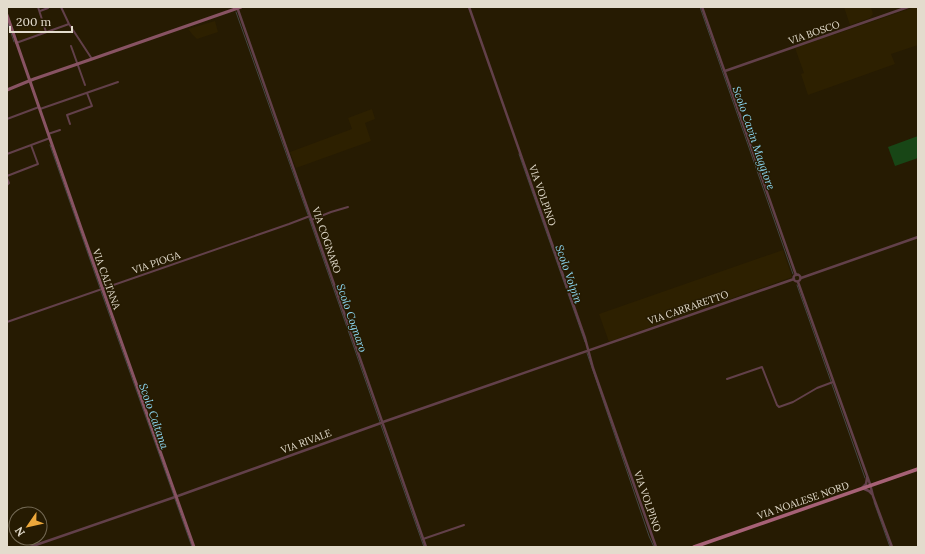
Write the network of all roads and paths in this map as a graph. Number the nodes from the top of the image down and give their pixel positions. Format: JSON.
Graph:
{"nodes":[{"id":1,"x":38,"y":7,"type":"edge"},
{"id":2,"x":61,"y":7,"type":"edge"},
{"id":3,"x":241,"y":7,"type":"edge"},
{"id":4,"x":469,"y":7,"type":"edge"},
{"id":5,"x":702,"y":7,"type":"edge"},
{"id":6,"x":908,"y":7,"type":"edge"},
{"id":7,"x":48,"y":8,"type":"edge"},
{"id":8,"x":237,"y":8,"type":"edge"},
{"id":9,"x":39,"y":11,"type":"junction"},
{"id":10,"x":7,"y":15,"type":"edge"},
{"id":11,"x":69,"y":24,"type":"junction"},
{"id":12,"x":46,"y":32,"type":"junction"},
{"id":13,"x":16,"y":43,"type":"junction"},
{"id":14,"x":71,"y":46,"type":"dead end"},
{"id":15,"x":92,"y":60,"type":"junction"},
{"id":16,"x":78,"y":64,"type":"junction"},
{"id":17,"x":725,"y":71,"type":"junction"},
{"id":18,"x":30,"y":81,"type":"junction"},
{"id":19,"x":118,"y":82,"type":"dead end"},
{"id":20,"x":85,"y":85,"type":"dead end"},
{"id":21,"x":7,"y":90,"type":"edge"},
{"id":22,"x":87,"y":93,"type":"junction"},
{"id":23,"x":39,"y":108,"type":"junction"},
{"id":24,"x":7,"y":119,"type":"edge"},
{"id":25,"x":70,"y":124,"type":"dead end"},
{"id":26,"x":60,"y":130,"type":"dead end"},
{"id":27,"x":48,"y":134,"type":"junction"},
{"id":28,"x":50,"y":138,"type":"junction"},
{"id":29,"x":31,"y":145,"type":"junction"},
{"id":30,"x":7,"y":154,"type":"edge"},
{"id":31,"x":7,"y":177,"type":"edge"},
{"id":32,"x":7,"y":185,"type":"edge"},
{"id":33,"x":348,"y":207,"type":"dead end"},
{"id":34,"x":310,"y":216,"type":"junction"},
{"id":35,"x":311,"y":220,"type":"junction"},
{"id":36,"x":918,"y":237,"type":"edge"},
{"id":37,"x":796,"y":275,"type":"junction"},
{"id":38,"x":800,"y":278,"type":"junction"},
{"id":39,"x":794,"y":279,"type":"junction"},
{"id":40,"x":798,"y":282,"type":"junction"},
{"id":41,"x":103,"y":289,"type":"junction"},
{"id":42,"x":7,"y":322,"type":"edge"},
{"id":43,"x":587,"y":351,"type":"junction"},
{"id":44,"x":726,"y":379,"type":"dead end"},
{"id":45,"x":832,"y":383,"type":"junction"},
{"id":46,"x":382,"y":422,"type":"junction"},
{"id":47,"x":918,"y":469,"type":"edge"},
{"id":48,"x":867,"y":476,"type":"junction"},
{"id":49,"x":867,"y":482,"type":"junction"},
{"id":50,"x":870,"y":486,"type":"junction"},
{"id":51,"x":862,"y":488,"type":"junction"},
{"id":52,"x":869,"y":491,"type":"junction"},
{"id":53,"x":873,"y":496,"type":"junction"},
{"id":54,"x":175,"y":497,"type":"junction"},
{"id":55,"x":464,"y":525,"type":"dead end"},
{"id":56,"x":423,"y":539,"type":"junction"},
{"id":57,"x":30,"y":547,"type":"edge"},
{"id":58,"x":194,"y":547,"type":"edge"},
{"id":59,"x":426,"y":547,"type":"edge"},
{"id":60,"x":656,"y":547,"type":"edge"},
{"id":61,"x":694,"y":547,"type":"edge"},
{"id":62,"x":892,"y":547,"type":"edge"}],
"edges":[{"from":1,"to":9,"type":"street"},
{"from":2,"to":11,"type":"street"},
{"from":3,"to":8,"type":"main road"},
{"from":4,"to":43,"type":"street","name":"VIA VOLPINO"},
{"from":5,"to":17,"type":"street"},
{"from":6,"to":17,"type":"street","name":"VIA BOSCO"},
{"from":7,"to":9,"type":"street"},
{"from":8,"to":15,"type":"main road"},
{"from":8,"to":34,"type":"street","name":"VIA COGNARO"},
{"from":9,"to":12,"type":"street"},
{"from":10,"to":13,"type":"main road","name":"VIA CALTANA"},
{"from":11,"to":12,"type":"street"},
{"from":11,"to":15,"type":"street"},
{"from":12,"to":13,"type":"street"},
{"from":13,"to":18,"type":"main road","name":"VIA CALTANA"},
{"from":14,"to":16,"type":"street"},
{"from":15,"to":16,"type":"main road"},
{"from":16,"to":18,"type":"main road"},
{"from":16,"to":20,"type":"street"},
{"from":17,"to":37,"type":"street"},
{"from":18,"to":21,"type":"main road"},
{"from":18,"to":23,"type":"main road","name":"VIA CALTANA"},
{"from":19,"to":22,"type":"street"},
{"from":22,"to":23,"type":"street"},
{"from":22,"to":25,"type":"street"},
{"from":23,"to":24,"type":"street"},
{"from":23,"to":27,"type":"main road","name":"VIA CALTANA"},
{"from":26,"to":27,"type":"street"},
{"from":27,"to":28,"type":"main road","name":"VIA CALTANA"},
{"from":28,"to":29,"type":"street"},
{"from":28,"to":41,"type":"main road","name":"VIA CALTANA"},
{"from":29,"to":30,"type":"street"},
{"from":29,"to":31,"type":"street"},
{"from":31,"to":32,"type":"street"},
{"from":33,"to":35,"type":"street"},
{"from":34,"to":35,"type":"street","name":"VIA COGNARO"},
{"from":34,"to":41,"type":"street","name":"VIA PIOGA"},
{"from":35,"to":46,"type":"street","name":"VIA COGNARO"},
{"from":36,"to":38,"type":"street"},
{"from":37,"to":38,"type":"street"},
{"from":37,"to":39,"type":"street"},
{"from":38,"to":40,"type":"street"},
{"from":39,"to":40,"type":"street"},
{"from":39,"to":43,"type":"street","name":"VIA CARRARETTO"},
{"from":40,"to":45,"type":"street"},
{"from":41,"to":42,"type":"street","name":"VIA PIOGA"},
{"from":41,"to":54,"type":"main road","name":"VIA CALTANA"},
{"from":43,"to":46,"type":"street","name":"VIA RIVALE"},
{"from":43,"to":60,"type":"street","name":"VIA VOLPINO"},
{"from":44,"to":45,"type":"street"},
{"from":45,"to":48,"type":"street"},
{"from":46,"to":54,"type":"street","name":"VIA RIVALE"},
{"from":46,"to":56,"type":"street","name":"VIA COGNARO"},
{"from":47,"to":50,"type":"main road","name":"VIA NOALESE NORD"},
{"from":48,"to":49,"type":"street"},
{"from":48,"to":50,"type":"street"},
{"from":49,"to":50,"type":"street"},
{"from":49,"to":51,"type":"street"},
{"from":50,"to":51,"type":"main road","name":"VIA NOALESE NORD"},
{"from":50,"to":52,"type":"street"},
{"from":50,"to":53,"type":"street"},
{"from":51,"to":52,"type":"street"},
{"from":51,"to":61,"type":"main road","name":"VIA NOALESE NORD"},
{"from":52,"to":53,"type":"street"},
{"from":53,"to":62,"type":"street"},
{"from":54,"to":57,"type":"street","name":"VIA RIVALE"},
{"from":54,"to":58,"type":"main road","name":"VIA CALTANA"},
{"from":55,"to":56,"type":"street"},
{"from":56,"to":59,"type":"street","name":"VIA COGNARO"}]}
